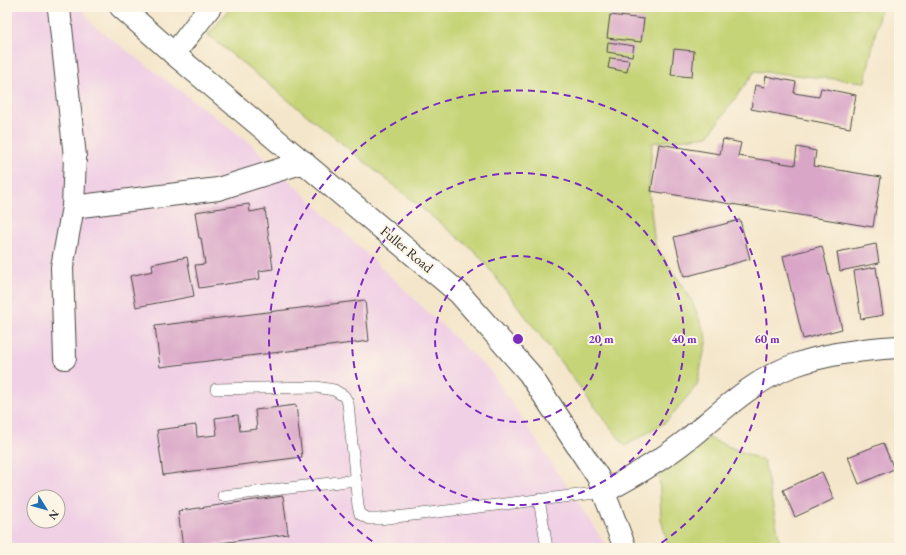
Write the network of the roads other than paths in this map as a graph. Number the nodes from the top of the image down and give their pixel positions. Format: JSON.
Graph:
{"nodes":[{"id":1,"x":58,"y":7,"type":"edge"},
{"id":2,"x":122,"y":7,"type":"edge"},
{"id":3,"x":210,"y":7,"type":"edge"},
{"id":4,"x":174,"y":54,"type":"junction"},
{"id":5,"x":304,"y":162,"type":"junction"},
{"id":6,"x":73,"y":207,"type":"junction"},
{"id":7,"x":899,"y":347,"type":"edge"},
{"id":8,"x":65,"y":358,"type":"dead end"},
{"id":9,"x":216,"y":389,"type":"dead end"},
{"id":10,"x":356,"y":480,"type":"junction"},
{"id":11,"x":604,"y":492,"type":"junction"},
{"id":12,"x":223,"y":496,"type":"dead end"},
{"id":13,"x":539,"y":499,"type":"junction"},
{"id":14,"x":547,"y":548,"type":"edge"},
{"id":15,"x":625,"y":548,"type":"edge"}],
"edges":[{"from":1,"to":6,"type":"street"},
{"from":2,"to":4,"type":"street","name":"Fuller Road"},
{"from":3,"to":4,"type":"street"},
{"from":4,"to":5,"type":"street","name":"Fuller Road"},
{"from":5,"to":6,"type":"street"},
{"from":5,"to":11,"type":"street","name":"Fuller Road"},
{"from":6,"to":8,"type":"street"},
{"from":7,"to":11,"type":"street"},
{"from":9,"to":10,"type":"lane"},
{"from":10,"to":12,"type":"lane"},
{"from":10,"to":13,"type":"lane"},
{"from":11,"to":13,"type":"lane"},
{"from":11,"to":15,"type":"street","name":"Fuller Road"},
{"from":13,"to":14,"type":"lane"}]}
